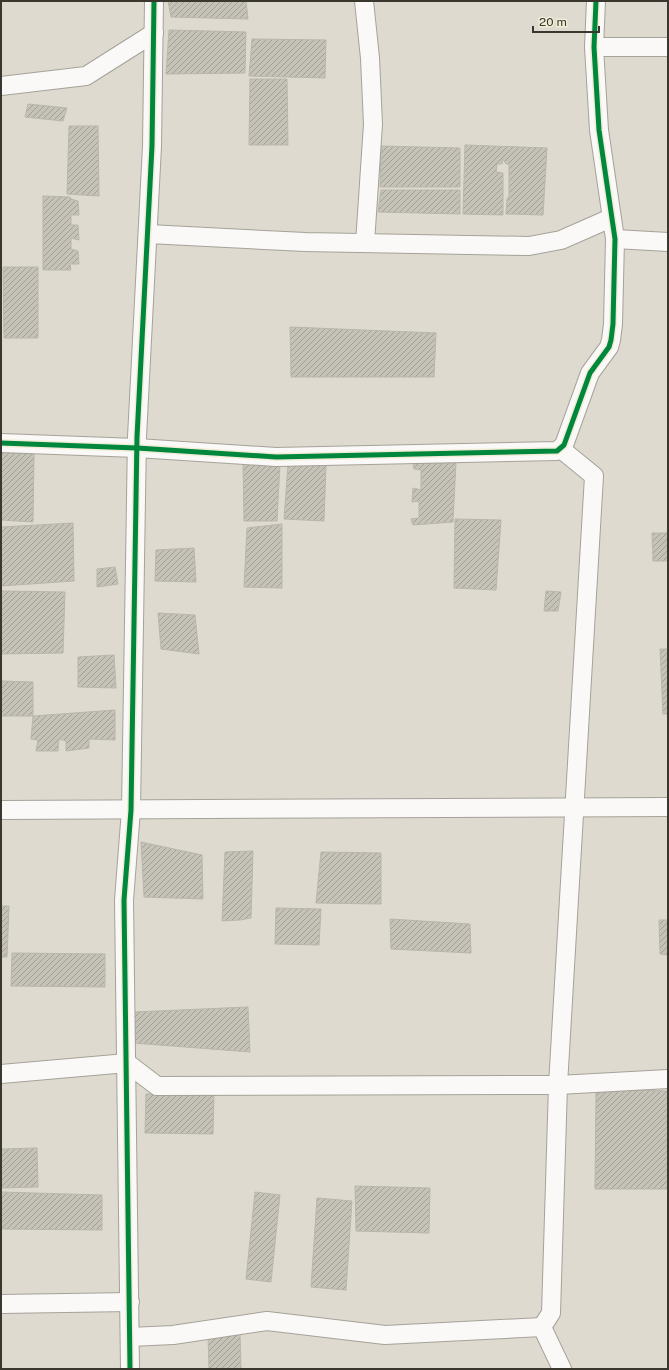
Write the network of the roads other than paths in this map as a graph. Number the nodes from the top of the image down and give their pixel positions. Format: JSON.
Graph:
{"nodes":[{"id":1,"x":154,"y":1,"type":"edge"},
{"id":2,"x":364,"y":1,"type":"edge"},
{"id":3,"x":596,"y":1,"type":"edge"},
{"id":4,"x":154,"y":33,"type":"junction"},
{"id":5,"x":594,"y":47,"type":"junction"},
{"id":6,"x":668,"y":47,"type":"edge"},
{"id":7,"x":1,"y":86,"type":"edge"},
{"id":8,"x":611,"y":218,"type":"junction"},
{"id":9,"x":148,"y":234,"type":"junction"},
{"id":10,"x":615,"y":239,"type":"junction"},
{"id":11,"x":668,"y":242,"type":"edge"},
{"id":12,"x":365,"y":243,"type":"junction"},
{"id":13,"x":1,"y":442,"type":"edge"},
{"id":14,"x":137,"y":448,"type":"junction"},
{"id":15,"x":561,"y":449,"type":"junction"},
{"id":16,"x":668,"y":807,"type":"edge"},
{"id":17,"x":575,"y":808,"type":"junction"},
{"id":18,"x":1,"y":810,"type":"edge"},
{"id":19,"x":131,"y":810,"type":"junction"},
{"id":20,"x":126,"y":1062,"type":"junction"},
{"id":21,"x":1,"y":1074,"type":"edge"},
{"id":22,"x":668,"y":1079,"type":"edge"},
{"id":23,"x":558,"y":1085,"type":"junction"},
{"id":24,"x":130,"y":1302,"type":"junction"},
{"id":25,"x":1,"y":1304,"type":"edge"},
{"id":26,"x":542,"y":1327,"type":"junction"},
{"id":27,"x":130,"y":1337,"type":"junction"},
{"id":28,"x":130,"y":1369,"type":"edge"},
{"id":29,"x":562,"y":1369,"type":"edge"}],
"edges":[{"from":1,"to":4,"type":"street"},
{"from":2,"to":12,"type":"street"},
{"from":3,"to":5,"type":"street"},
{"from":4,"to":7,"type":"street"},
{"from":4,"to":9,"type":"street"},
{"from":5,"to":6,"type":"street"},
{"from":5,"to":8,"type":"street"},
{"from":8,"to":10,"type":"street"},
{"from":8,"to":12,"type":"street"},
{"from":9,"to":12,"type":"street"},
{"from":9,"to":14,"type":"street"},
{"from":10,"to":11,"type":"street"},
{"from":10,"to":15,"type":"street"},
{"from":13,"to":14,"type":"street"},
{"from":14,"to":15,"type":"street"},
{"from":14,"to":19,"type":"street"},
{"from":15,"to":17,"type":"street"},
{"from":16,"to":17,"type":"street"},
{"from":17,"to":19,"type":"street"},
{"from":17,"to":23,"type":"street"},
{"from":18,"to":19,"type":"street"},
{"from":19,"to":20,"type":"street"},
{"from":20,"to":21,"type":"street"},
{"from":20,"to":23,"type":"street"},
{"from":20,"to":24,"type":"street"},
{"from":22,"to":23,"type":"street"},
{"from":23,"to":26,"type":"street"},
{"from":24,"to":25,"type":"street"},
{"from":24,"to":27,"type":"street"},
{"from":26,"to":27,"type":"street"},
{"from":26,"to":29,"type":"street"},
{"from":27,"to":28,"type":"street"}]}
